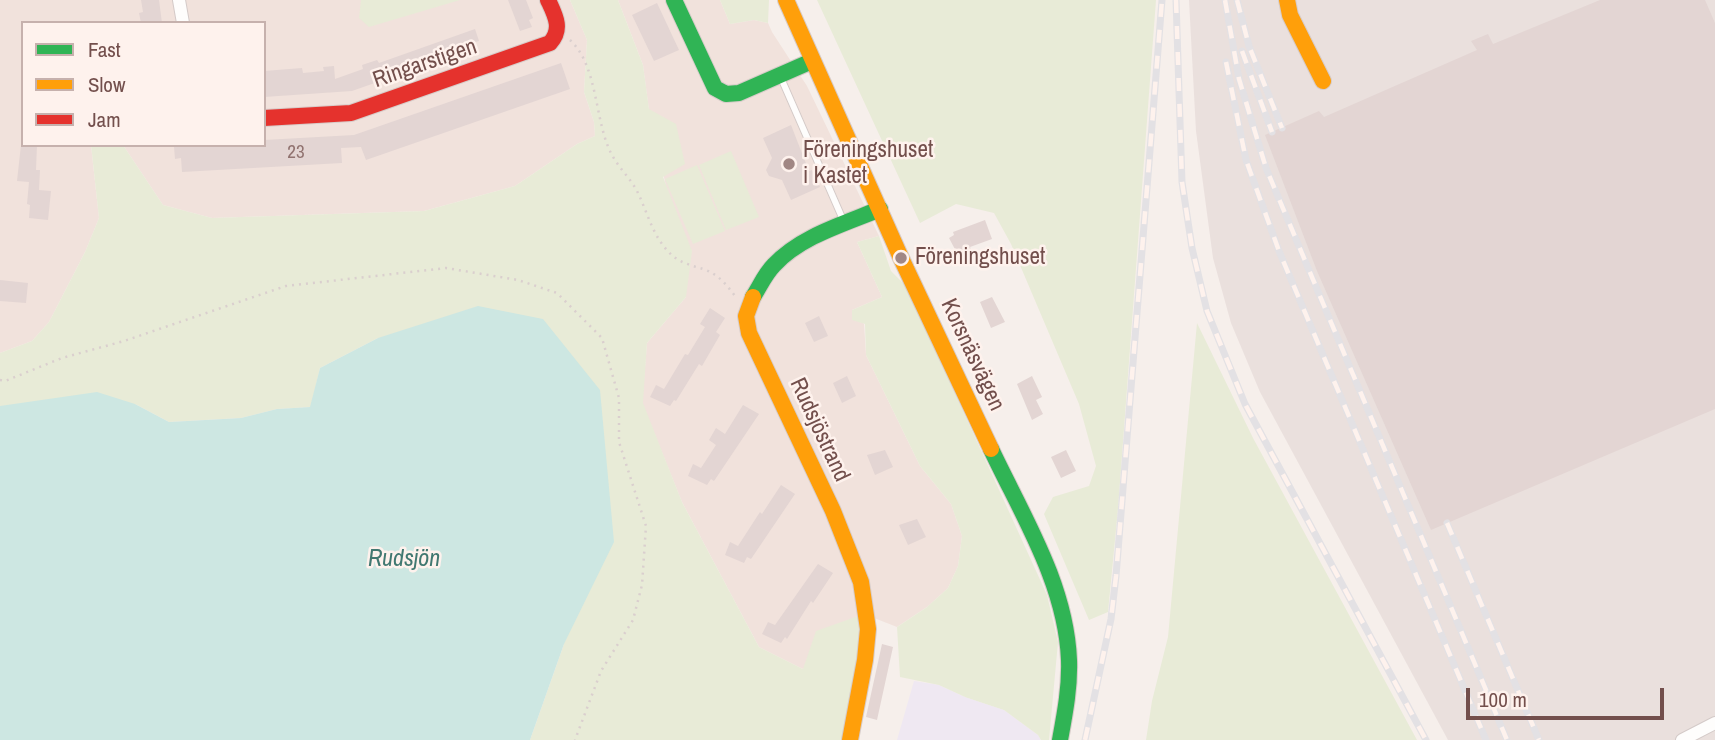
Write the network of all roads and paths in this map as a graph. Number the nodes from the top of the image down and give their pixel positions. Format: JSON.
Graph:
{"nodes":[{"id":1,"x":179,"y":0,"type":"edge"},
{"id":2,"x":548,"y":0,"type":"edge"},
{"id":3,"x":674,"y":0,"type":"edge"},
{"id":4,"x":786,"y":0,"type":"edge"},
{"id":5,"x":1287,"y":0,"type":"edge"},
{"id":6,"x":183,"y":21,"type":"edge"},
{"id":7,"x":558,"y":33,"type":"junction"},
{"id":8,"x":812,"y":61,"type":"junction"},
{"id":9,"x":780,"y":76,"type":"junction"},
{"id":10,"x":1323,"y":81,"type":"dead end"},
{"id":11,"x":266,"y":118,"type":"edge"},
{"id":12,"x":880,"y":209,"type":"junction"},
{"id":13,"x":845,"y":223,"type":"junction"},
{"id":14,"x":746,"y":309,"type":"junction"},
{"id":15,"x":0,"y":380,"type":"edge"},
{"id":16,"x":1715,"y":723,"type":"edge"},
{"id":17,"x":575,"y":740,"type":"edge"},
{"id":18,"x":850,"y":740,"type":"edge"},
{"id":19,"x":1060,"y":740,"type":"edge"},
{"id":20,"x":1682,"y":740,"type":"edge"}],
"edges":[{"from":1,"to":6,"type":"street"},
{"from":2,"to":7,"type":"street"},
{"from":3,"to":9,"type":"street"},
{"from":4,"to":8,"type":"street","name":"Korsnäsvägen"},
{"from":5,"to":10,"type":"street"},
{"from":7,"to":11,"type":"street","name":"Ringarstigen"},
{"from":7,"to":14,"type":"path"},
{"from":8,"to":9,"type":"street"},
{"from":8,"to":12,"type":"street","name":"Korsnäsvägen"},
{"from":9,"to":13,"type":"lane"},
{"from":12,"to":13,"type":"street"},
{"from":12,"to":19,"type":"street","name":"Korsnäsvägen"},
{"from":13,"to":14,"type":"street"},
{"from":14,"to":18,"type":"street","name":"Rudsjöstrand"},
{"from":15,"to":17,"type":"path"},
{"from":16,"to":20,"type":"street"}]}
